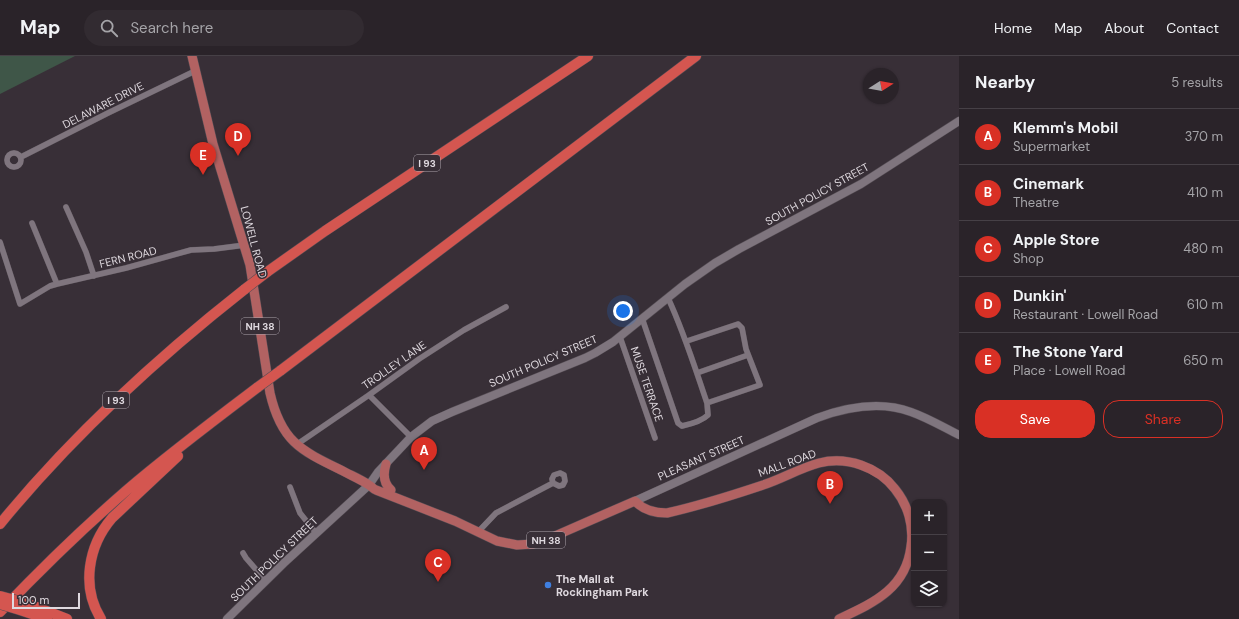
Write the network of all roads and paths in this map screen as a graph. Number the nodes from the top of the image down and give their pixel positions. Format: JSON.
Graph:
{"nodes":[{"id":1,"x":192,"y":56,"type":"edge"},
{"id":2,"x":588,"y":56,"type":"edge"},
{"id":3,"x":696,"y":56,"type":"edge"},
{"id":4,"x":195,"y":71,"type":"junction"},
{"id":5,"x":959,"y":121,"type":"edge"},
{"id":6,"x":21,"y":157,"type":"dead end"},
{"id":7,"x":66,"y":207,"type":"dead end"},
{"id":8,"x":32,"y":223,"type":"dead end"},
{"id":9,"x":0,"y":242,"type":"edge"},
{"id":10,"x":245,"y":245,"type":"junction"},
{"id":11,"x":94,"y":276,"type":"junction"},
{"id":12,"x":57,"y":284,"type":"junction"},
{"id":13,"x":668,"y":298,"type":"junction"},
{"id":14,"x":506,"y":307,"type":"dead end"},
{"id":15,"x":642,"y":318,"type":"junction"},
{"id":16,"x":620,"y":337,"type":"junction"},
{"id":17,"x":687,"y":341,"type":"junction"},
{"id":18,"x":748,"y":355,"type":"junction"},
{"id":19,"x":697,"y":373,"type":"junction"},
{"id":20,"x":369,"y":395,"type":"junction"},
{"id":21,"x":707,"y":403,"type":"junction"},
{"id":22,"x":215,"y":420,"type":"junction"},
{"id":23,"x":959,"y":435,"type":"edge"},
{"id":24,"x":411,"y":437,"type":"junction"},
{"id":25,"x":655,"y":438,"type":"dead end"},
{"id":26,"x":296,"y":444,"type":"junction"},
{"id":27,"x":386,"y":464,"type":"junction"},
{"id":28,"x":554,"y":483,"type":"dead end"},
{"id":29,"x":369,"y":485,"type":"junction"},
{"id":30,"x":290,"y":487,"type":"dead end"},
{"id":31,"x":391,"y":490,"type":"junction"},
{"id":32,"x":635,"y":501,"type":"junction"},
{"id":33,"x":454,"y":521,"type":"junction"},
{"id":34,"x":0,"y":524,"type":"edge"},
{"id":35,"x":478,"y":532,"type":"junction"},
{"id":36,"x":316,"y":533,"type":"junction"},
{"id":37,"x":243,"y":553,"type":"dead end"},
{"id":38,"x":257,"y":572,"type":"junction"},
{"id":39,"x":266,"y":581,"type":"junction"},
{"id":40,"x":258,"y":589,"type":"junction"},
{"id":41,"x":0,"y":596,"type":"edge"},
{"id":42,"x":0,"y":604,"type":"edge"},
{"id":43,"x":23,"y":606,"type":"junction"},
{"id":44,"x":0,"y":612,"type":"edge"},
{"id":45,"x":47,"y":619,"type":"edge"},
{"id":46,"x":66,"y":619,"type":"edge"},
{"id":47,"x":101,"y":619,"type":"edge"},
{"id":48,"x":227,"y":619,"type":"edge"},
{"id":49,"x":839,"y":619,"type":"edge"}],
"edges":[{"from":1,"to":4,"type":"main road","name":"LOWELL ROAD","number":"NH 38"},
{"from":2,"to":34,"type":"highway","number":"I 93","bridge":true},
{"from":3,"to":22,"type":"highway","bridge":true},
{"from":4,"to":6,"type":"street","name":"DELAWARE DRIVE"},
{"from":4,"to":10,"type":"main road","name":"LOWELL ROAD","number":"NH 38"},
{"from":5,"to":13,"type":"street","name":"SOUTH POLICY STREET"},
{"from":7,"to":11,"type":"street"},
{"from":8,"to":12,"type":"street"},
{"from":9,"to":12,"type":"street","name":"FERN ROAD"},
{"from":10,"to":11,"type":"street","name":"FERN ROAD"},
{"from":10,"to":26,"type":"main road","name":"LOWELL ROAD","number":"NH 38"},
{"from":11,"to":12,"type":"street","name":"FERN ROAD"},
{"from":13,"to":15,"type":"street","name":"SOUTH POLICY STREET"},
{"from":13,"to":17,"type":"street"},
{"from":14,"to":20,"type":"street","name":"TROLLEY LANE"},
{"from":15,"to":16,"type":"street","name":"SOUTH POLICY STREET"},
{"from":15,"to":21,"type":"street"},
{"from":16,"to":24,"type":"street","name":"SOUTH POLICY STREET"},
{"from":16,"to":25,"type":"street","name":"MUSE TERRACE"},
{"from":17,"to":18,"type":"street"},
{"from":17,"to":19,"type":"street"},
{"from":18,"to":19,"type":"street"},
{"from":18,"to":21,"type":"street"},
{"from":19,"to":21,"type":"street"},
{"from":20,"to":24,"type":"street"},
{"from":20,"to":26,"type":"street","name":"TROLLEY LANE"},
{"from":22,"to":44,"type":"highway"},
{"from":22,"to":47,"type":"highway"},
{"from":23,"to":32,"type":"street","name":"PLEASANT STREET"},
{"from":24,"to":27,"type":"street","name":"SOUTH POLICY STREET"},
{"from":26,"to":29,"type":"main road","name":"LOWELL ROAD","number":"NH 38"},
{"from":27,"to":29,"type":"street","name":"SOUTH POLICY STREET"},
{"from":27,"to":31,"type":"main road"},
{"from":28,"to":35,"type":"street"},
{"from":29,"to":31,"type":"main road","name":"PLEASANT STREET","number":"NH 38"},
{"from":29,"to":33,"type":"main road","name":"PLEASANT STREET","number":"NH 38"},
{"from":29,"to":36,"type":"street","name":"SOUTH POLICY STREET"},
{"from":30,"to":36,"type":"street"},
{"from":31,"to":33,"type":"main road","name":"PLEASANT STREET","number":"NH 38"},
{"from":32,"to":35,"type":"main road","name":"PLEASANT STREET","number":"NH 38"},
{"from":32,"to":49,"type":"main road","name":"MALL ROAD"},
{"from":33,"to":35,"type":"main road","name":"PLEASANT STREET","number":"NH 38"},
{"from":36,"to":39,"type":"street","name":"SOUTH POLICY STREET"},
{"from":37,"to":38,"type":"street"},
{"from":38,"to":39,"type":"street"},
{"from":38,"to":40,"type":"street"},
{"from":39,"to":40,"type":"street","name":"SOUTH POLICY STREET"},
{"from":40,"to":48,"type":"street","name":"SOUTH POLICY STREET"},
{"from":41,"to":43,"type":"highway","bridge":true},
{"from":42,"to":43,"type":"highway","bridge":true},
{"from":43,"to":45,"type":"highway"},
{"from":43,"to":46,"type":"highway"}]}
